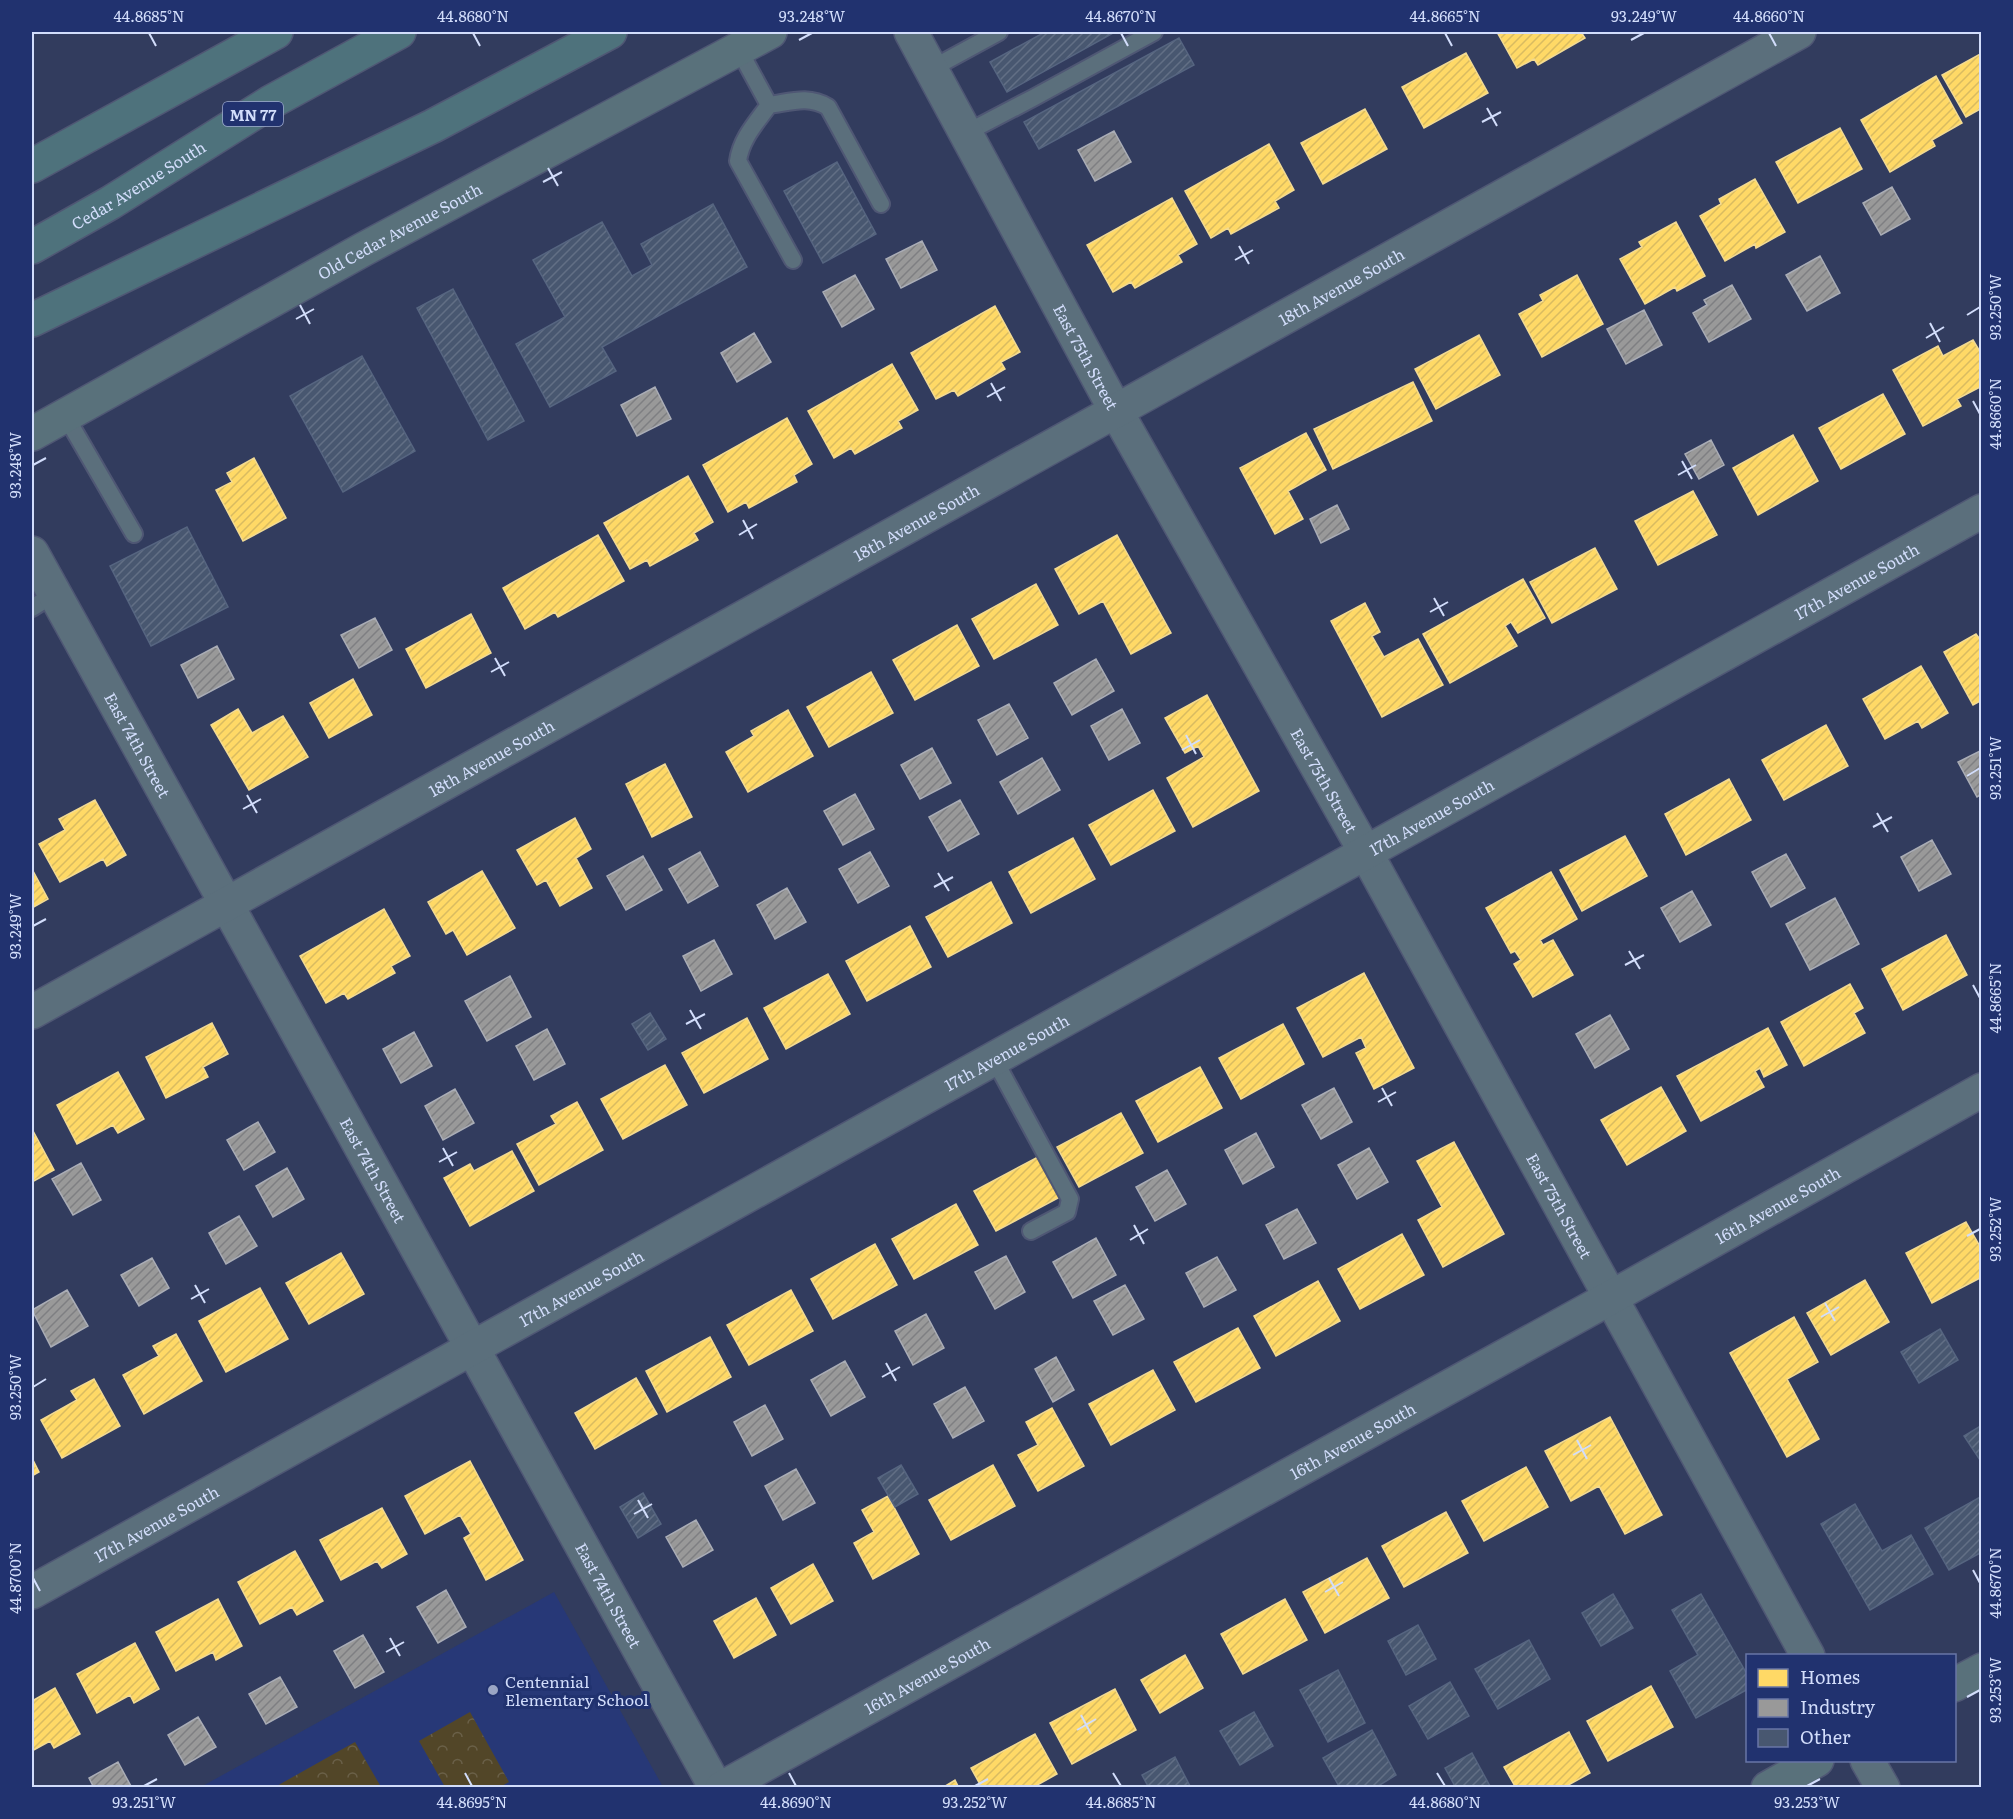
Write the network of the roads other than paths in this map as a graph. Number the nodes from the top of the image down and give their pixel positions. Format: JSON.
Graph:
{"nodes":[{"id":1,"x":276,"y":32,"type":"edge"},
{"id":2,"x":399,"y":32,"type":"edge"},
{"id":3,"x":610,"y":32,"type":"edge"},
{"id":4,"x":770,"y":32,"type":"edge"},
{"id":5,"x":911,"y":32,"type":"edge"},
{"id":6,"x":999,"y":32,"type":"edge"},
{"id":7,"x":1154,"y":32,"type":"edge"},
{"id":8,"x":1799,"y":32,"type":"edge"},
{"id":9,"x":738,"y":48,"type":"junction"},
{"id":10,"x":931,"y":69,"type":"junction"},
{"id":11,"x":769,"y":105,"type":"junction"},
{"id":12,"x":966,"y":133,"type":"junction"},
{"id":13,"x":32,"y":166,"type":"edge"},
{"id":14,"x":880,"y":204,"type":"dead end"},
{"id":15,"x":32,"y":247,"type":"edge"},
{"id":16,"x":793,"y":261,"type":"dead end"},
{"id":17,"x":32,"y":320,"type":"edge"},
{"id":18,"x":1116,"y":411,"type":"junction"},
{"id":19,"x":65,"y":415,"type":"junction"},
{"id":20,"x":32,"y":434,"type":"edge"},
{"id":21,"x":1982,"y":511,"type":"edge"},
{"id":22,"x":134,"y":534,"type":"dead end"},
{"id":23,"x":32,"y":553,"type":"edge"},
{"id":24,"x":43,"y":601,"type":"edge"},
{"id":25,"x":1366,"y":854,"type":"junction"},
{"id":26,"x":226,"y":905,"type":"junction"},
{"id":27,"x":32,"y":1012,"type":"edge"},
{"id":28,"x":994,"y":1059,"type":"junction"},
{"id":29,"x":1982,"y":1090,"type":"edge"},
{"id":30,"x":1031,"y":1231,"type":"dead end"},
{"id":31,"x":1610,"y":1298,"type":"junction"},
{"id":32,"x":473,"y":1348,"type":"junction"},
{"id":33,"x":32,"y":1592,"type":"edge"},
{"id":34,"x":1807,"y":1654,"type":"edge"},
{"id":35,"x":1982,"y":1670,"type":"edge"},
{"id":36,"x":1956,"y":1684,"type":"edge"},
{"id":37,"x":1815,"y":1762,"type":"edge"},
{"id":38,"x":1868,"y":1762,"type":"edge"},
{"id":39,"x":716,"y":1788,"type":"edge"},
{"id":40,"x":722,"y":1788,"type":"edge"},
{"id":41,"x":1768,"y":1788,"type":"edge"},
{"id":42,"x":1883,"y":1788,"type":"edge"}],
"edges":[{"from":1,"to":13,"type":"highway"},
{"from":2,"to":15,"type":"highway","name":"Cedar Avenue South","number":"MN 77"},
{"from":3,"to":17,"type":"highway"},
{"from":4,"to":9,"type":"street","name":"Old Cedar Avenue South"},
{"from":5,"to":10,"type":"street","name":"East 75th Street"},
{"from":6,"to":10,"type":"lane"},
{"from":7,"to":12,"type":"lane"},
{"from":8,"to":18,"type":"street","name":"18th Avenue South"},
{"from":9,"to":11,"type":"lane"},
{"from":9,"to":19,"type":"street","name":"Old Cedar Avenue South"},
{"from":10,"to":12,"type":"street","name":"East 75th Street"},
{"from":11,"to":14,"type":"lane"},
{"from":11,"to":16,"type":"lane"},
{"from":12,"to":18,"type":"street","name":"East 75th Street"},
{"from":18,"to":25,"type":"street","name":"East 75th Street"},
{"from":18,"to":26,"type":"street","name":"18th Avenue South"},
{"from":19,"to":20,"type":"street","name":"Old Cedar Avenue South"},
{"from":19,"to":22,"type":"lane"},
{"from":21,"to":25,"type":"street","name":"17th Avenue South"},
{"from":23,"to":24,"type":"street","name":"East 74th Street"},
{"from":24,"to":26,"type":"street","name":"East 74th Street"},
{"from":25,"to":28,"type":"street","name":"17th Avenue South"},
{"from":25,"to":31,"type":"street","name":"East 75th Street"},
{"from":26,"to":27,"type":"street","name":"18th Avenue South"},
{"from":26,"to":32,"type":"street","name":"East 74th Street"},
{"from":28,"to":30,"type":"lane"},
{"from":28,"to":32,"type":"street","name":"17th Avenue South"},
{"from":29,"to":31,"type":"street","name":"16th Avenue South"},
{"from":31,"to":34,"type":"street","name":"East 75th Street"},
{"from":31,"to":40,"type":"street","name":"16th Avenue South"},
{"from":32,"to":33,"type":"street","name":"17th Avenue South"},
{"from":32,"to":39,"type":"street","name":"East 74th Street"},
{"from":35,"to":36,"type":"street"},
{"from":37,"to":41,"type":"street"},
{"from":38,"to":42,"type":"street"}]}
